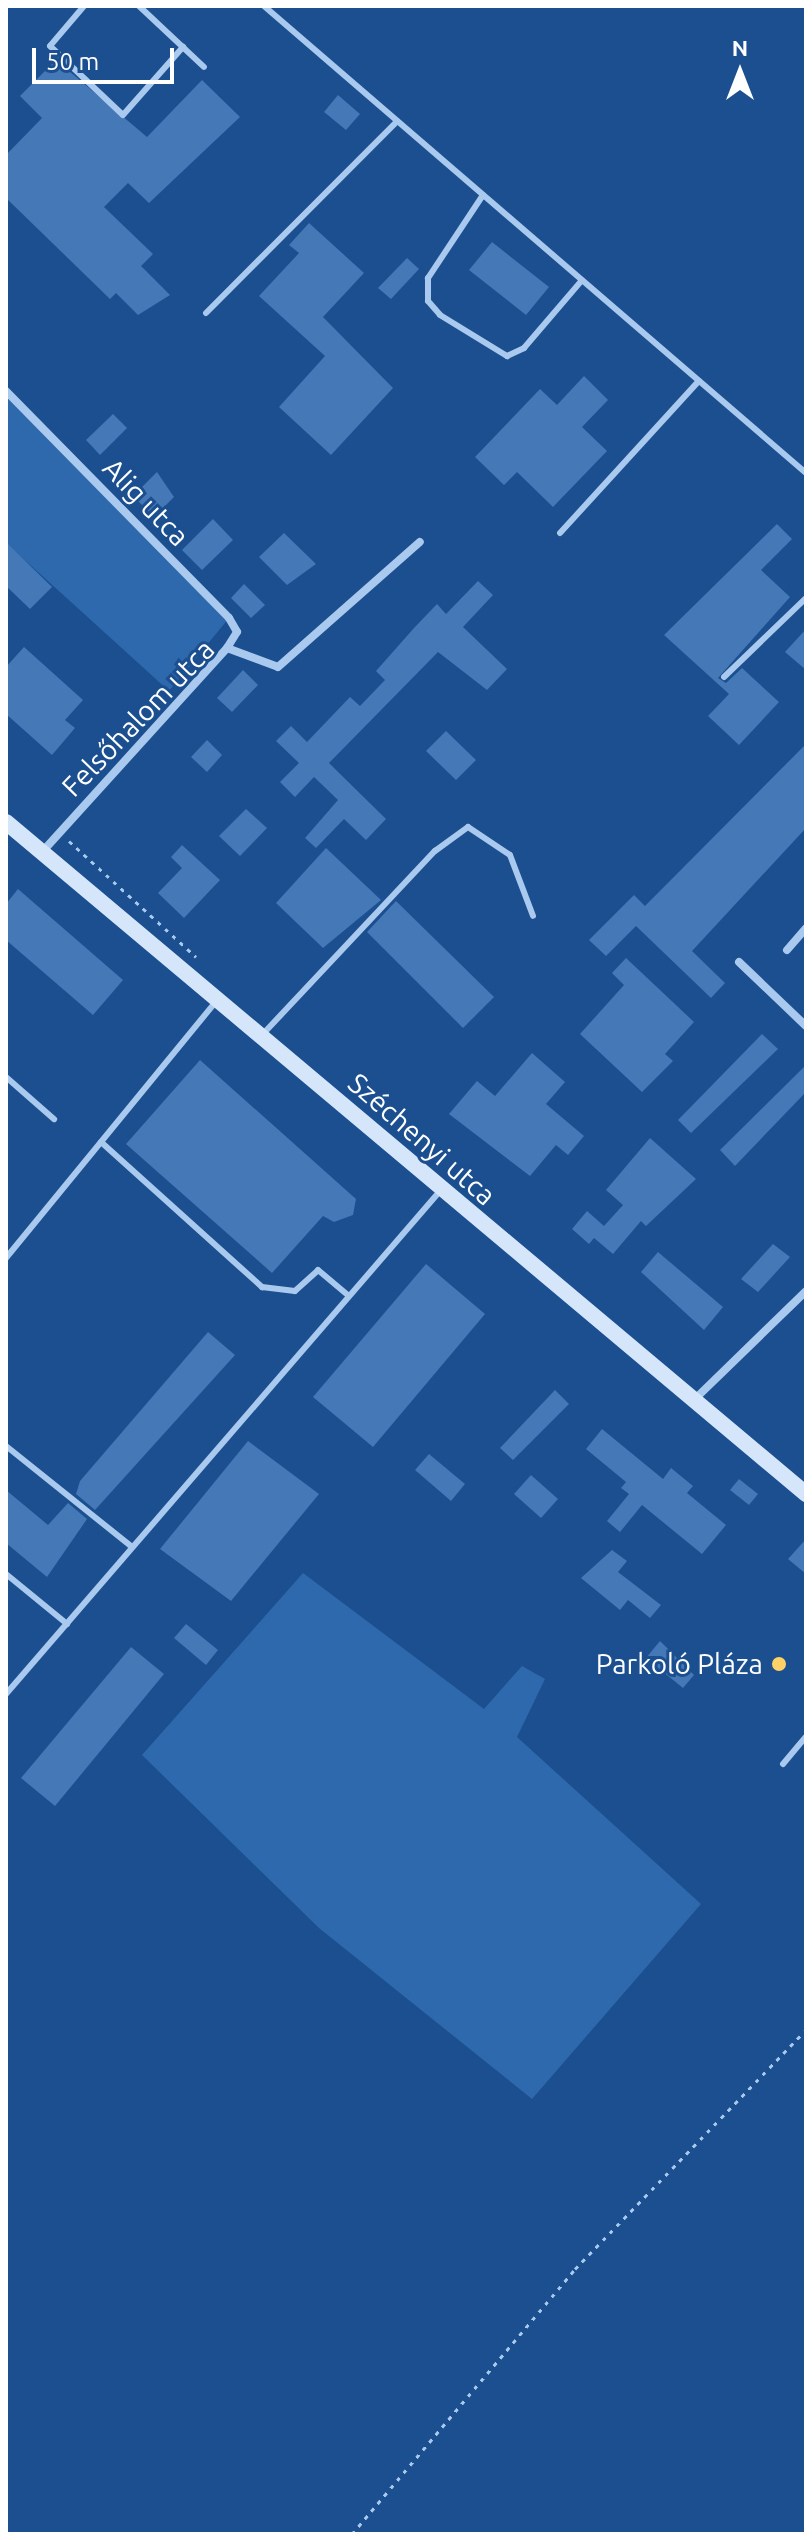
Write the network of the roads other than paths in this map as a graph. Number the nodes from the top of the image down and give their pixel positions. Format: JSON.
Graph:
{"nodes":[{"id":1,"x":84,"y":6,"type":"edge"},
{"id":2,"x":139,"y":6,"type":"edge"},
{"id":3,"x":264,"y":6,"type":"edge"},
{"id":4,"x":183,"y":47,"type":"junction"},
{"id":5,"x":204,"y":67,"type":"dead end"},
{"id":6,"x":397,"y":121,"type":"junction"},
{"id":7,"x":483,"y":195,"type":"junction"},
{"id":8,"x":582,"y":280,"type":"junction"},
{"id":9,"x":206,"y":313,"type":"dead end"},
{"id":10,"x":699,"y":381,"type":"junction"},
{"id":11,"x":6,"y":391,"type":"edge"},
{"id":12,"x":806,"y":473,"type":"edge"},
{"id":13,"x":560,"y":533,"type":"dead end"},
{"id":14,"x":420,"y":542,"type":"dead end"},
{"id":15,"x":806,"y":598,"type":"edge"},
{"id":16,"x":227,"y":648,"type":"junction"},
{"id":17,"x":724,"y":677,"type":"dead end"},
{"id":18,"x":6,"y":822,"type":"edge"},
{"id":19,"x":43,"y":851,"type":"junction"},
{"id":20,"x":533,"y":916,"type":"dead end"},
{"id":21,"x":806,"y":928,"type":"edge"},
{"id":22,"x":787,"y":950,"type":"dead end"},
{"id":23,"x":739,"y":962,"type":"dead end"},
{"id":24,"x":218,"y":998,"type":"junction"},
{"id":25,"x":806,"y":1026,"type":"edge"},
{"id":26,"x":262,"y":1035,"type":"junction"},
{"id":27,"x":6,"y":1077,"type":"edge"},
{"id":28,"x":54,"y":1119,"type":"dead end"},
{"id":29,"x":101,"y":1142,"type":"junction"},
{"id":30,"x":440,"y":1191,"type":"junction"},
{"id":31,"x":6,"y":1258,"type":"edge"},
{"id":32,"x":806,"y":1291,"type":"edge"},
{"id":33,"x":349,"y":1296,"type":"junction"},
{"id":34,"x":697,"y":1397,"type":"junction"},
{"id":35,"x":6,"y":1446,"type":"edge"},
{"id":36,"x":806,"y":1494,"type":"edge"},
{"id":37,"x":132,"y":1547,"type":"junction"},
{"id":38,"x":6,"y":1574,"type":"edge"},
{"id":39,"x":67,"y":1624,"type":"junction"},
{"id":40,"x":6,"y":1694,"type":"edge"},
{"id":41,"x":806,"y":1737,"type":"edge"},
{"id":42,"x":783,"y":1764,"type":"dead end"}],
"edges":[{"from":1,"to":4,"type":"lane"},
{"from":2,"to":4,"type":"lane"},
{"from":3,"to":6,"type":"lane"},
{"from":4,"to":5,"type":"lane"},
{"from":6,"to":7,"type":"lane"},
{"from":6,"to":9,"type":"lane"},
{"from":7,"to":8,"type":"lane"},
{"from":7,"to":8,"type":"lane"},
{"from":8,"to":10,"type":"lane"},
{"from":10,"to":12,"type":"lane"},
{"from":10,"to":13,"type":"lane"},
{"from":11,"to":16,"type":"street","name":"Alig utca"},
{"from":14,"to":16,"type":"street","name":"Felsőhalom utca"},
{"from":15,"to":17,"type":"lane"},
{"from":16,"to":19,"type":"street","name":"Felsőhalom utca"},
{"from":18,"to":19,"type":"street","name":"Széchenyi utca"},
{"from":19,"to":24,"type":"street","name":"Széchenyi utca"},
{"from":20,"to":26,"type":"lane"},
{"from":21,"to":22,"type":"street"},
{"from":23,"to":25,"type":"street"},
{"from":24,"to":26,"type":"street","name":"Széchenyi utca"},
{"from":24,"to":29,"type":"lane"},
{"from":26,"to":30,"type":"street","name":"Széchenyi utca"},
{"from":27,"to":28,"type":"lane"},
{"from":29,"to":31,"type":"lane"},
{"from":29,"to":33,"type":"lane"},
{"from":30,"to":33,"type":"lane"},
{"from":30,"to":34,"type":"street","name":"Széchenyi utca"},
{"from":32,"to":34,"type":"street"},
{"from":33,"to":37,"type":"lane"},
{"from":34,"to":36,"type":"street","name":"Széchenyi utca"},
{"from":35,"to":37,"type":"lane"},
{"from":37,"to":39,"type":"lane"},
{"from":38,"to":39,"type":"lane"},
{"from":39,"to":40,"type":"lane"},
{"from":41,"to":42,"type":"lane"}]}
